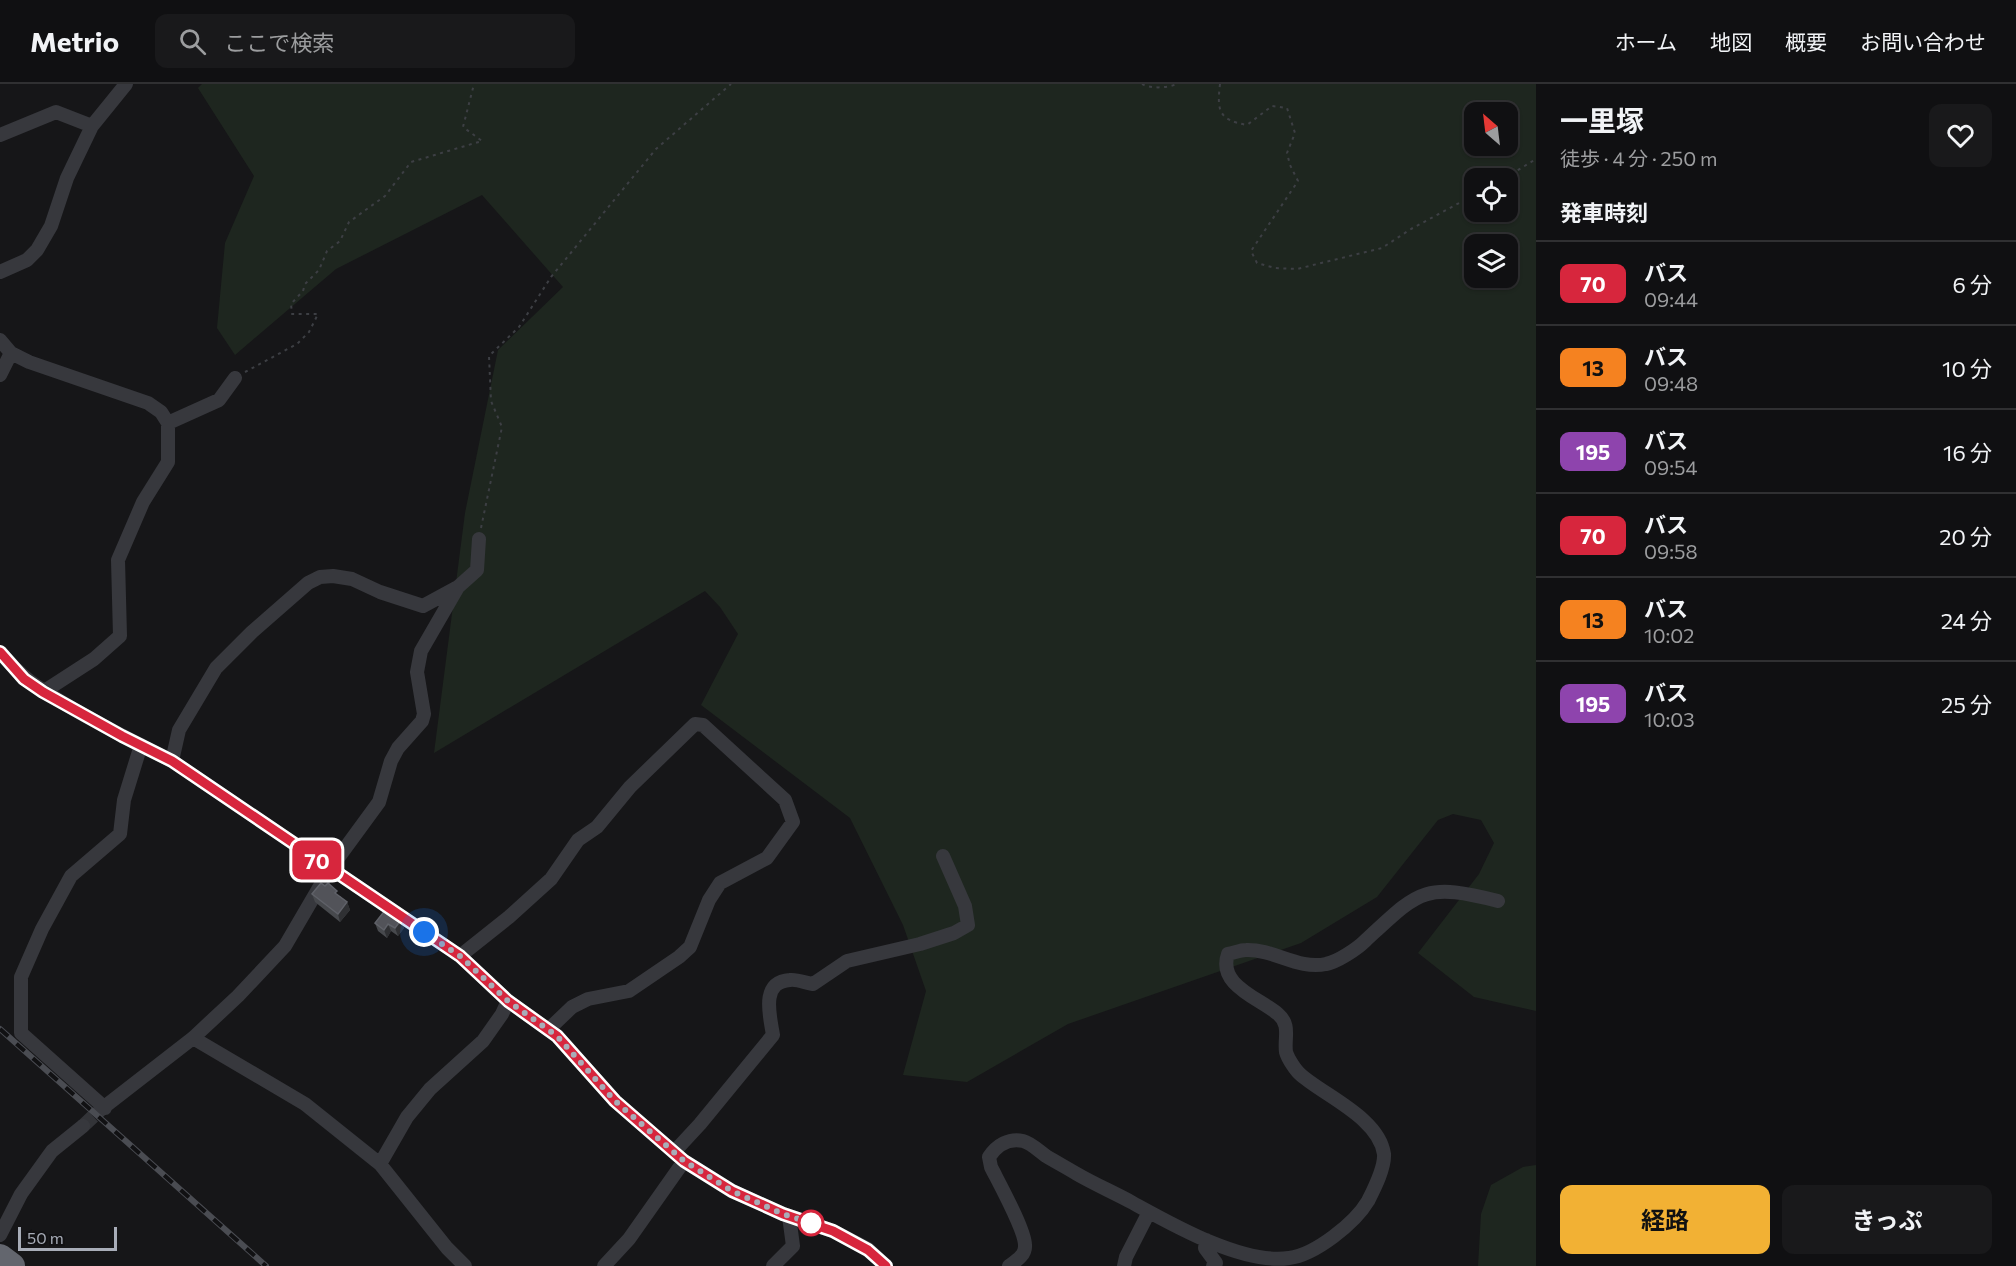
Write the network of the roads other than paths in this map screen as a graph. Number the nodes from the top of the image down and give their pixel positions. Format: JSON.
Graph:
{"nodes":[{"id":1,"x":126,"y":84,"type":"edge"},
{"id":2,"x":92,"y":126,"type":"junction"},
{"id":3,"x":0,"y":135,"type":"edge"},
{"id":4,"x":0,"y":273,"type":"edge"},
{"id":5,"x":0,"y":340,"type":"edge"},
{"id":6,"x":11,"y":353,"type":"junction"},
{"id":7,"x":0,"y":375,"type":"edge"},
{"id":8,"x":235,"y":378,"type":"road end"},
{"id":9,"x":168,"y":423,"type":"junction"},
{"id":10,"x":479,"y":539,"type":"road end"},
{"id":11,"x":458,"y":587,"type":"junction"},
{"id":12,"x":0,"y":652,"type":"edge"},
{"id":13,"x":43,"y":692,"type":"junction"},
{"id":14,"x":141,"y":745,"type":"junction"},
{"id":15,"x":172,"y":761,"type":"junction"},
{"id":16,"x":943,"y":856,"type":"dead end"},
{"id":17,"x":330,"y":869,"type":"junction"},
{"id":18,"x":1498,"y":901,"type":"dead end"},
{"id":19,"x":460,"y":956,"type":"junction"},
{"id":20,"x":508,"y":1001,"type":"junction"},
{"id":21,"x":548,"y":1030,"type":"junction"},
{"id":22,"x":193,"y":1038,"type":"junction"},
{"id":23,"x":83,"y":1126,"type":"tunnel mouth"},
{"id":24,"x":680,"y":1156,"type":"junction"},
{"id":25,"x":380,"y":1164,"type":"junction"},
{"id":26,"x":1149,"y":1212,"type":"junction"},
{"id":27,"x":789,"y":1216,"type":"junction"},
{"id":28,"x":0,"y":1235,"type":"edge"},
{"id":29,"x":1206,"y":1240,"type":"junction"},
{"id":30,"x":1217,"y":1265,"type":"edge"},
{"id":31,"x":465,"y":1266,"type":"edge"},
{"id":32,"x":604,"y":1266,"type":"edge"},
{"id":33,"x":773,"y":1266,"type":"edge"},
{"id":34,"x":886,"y":1266,"type":"edge"},
{"id":35,"x":1009,"y":1266,"type":"edge"},
{"id":36,"x":1124,"y":1266,"type":"edge"}],
"edges":[{"from":1,"to":2,"type":"street"},
{"from":2,"to":3,"type":"street"},
{"from":2,"to":4,"type":"street"},
{"from":5,"to":6,"type":"street"},
{"from":6,"to":7,"type":"street"},
{"from":6,"to":9,"type":"street"},
{"from":8,"to":9,"type":"street"},
{"from":9,"to":13,"type":"street"},
{"from":10,"to":11,"type":"street"},
{"from":11,"to":15,"type":"street"},
{"from":11,"to":17,"type":"street"},
{"from":12,"to":13,"type":"street"},
{"from":13,"to":14,"type":"street"},
{"from":14,"to":15,"type":"street"},
{"from":14,"to":22,"type":"street"},
{"from":15,"to":17,"type":"street"},
{"from":16,"to":24,"type":"street"},
{"from":17,"to":19,"type":"street"},
{"from":17,"to":22,"type":"street"},
{"from":18,"to":29,"type":"street"},
{"from":19,"to":20,"type":"street"},
{"from":19,"to":21,"type":"street"},
{"from":20,"to":21,"type":"street"},
{"from":20,"to":25,"type":"street"},
{"from":21,"to":24,"type":"street"},
{"from":22,"to":25,"type":"street"},
{"from":23,"to":28,"type":"street"},
{"from":24,"to":27,"type":"street"},
{"from":24,"to":32,"type":"street"},
{"from":25,"to":31,"type":"street"},
{"from":26,"to":29,"type":"street"},
{"from":26,"to":35,"type":"street"},
{"from":26,"to":36,"type":"street"},
{"from":27,"to":33,"type":"street"},
{"from":27,"to":34,"type":"street"},
{"from":29,"to":30,"type":"street"}]}
